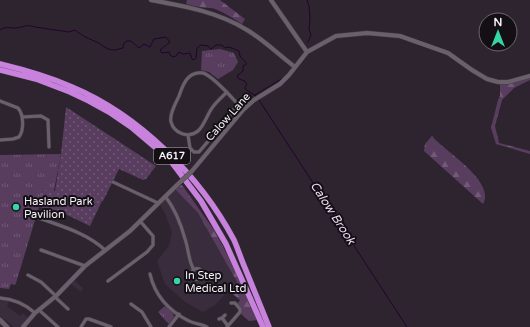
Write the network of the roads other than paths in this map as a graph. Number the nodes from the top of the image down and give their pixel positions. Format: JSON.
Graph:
{"nodes":[{"id":1,"x":151,"y":0,"type":"edge"},
{"id":2,"x":271,"y":0,"type":"edge"},
{"id":3,"x":307,"y":52,"type":"junction"},
{"id":4,"x":0,"y":64,"type":"edge"},
{"id":5,"x":295,"y":67,"type":"junction"},
{"id":6,"x":0,"y":70,"type":"edge"},
{"id":7,"x":530,"y":76,"type":"edge"},
{"id":8,"x":227,"y":92,"type":"junction"},
{"id":9,"x":0,"y":101,"type":"edge"},
{"id":10,"x":237,"y":103,"type":"junction"},
{"id":11,"x":243,"y":110,"type":"junction"},
{"id":12,"x":22,"y":117,"type":"junction"},
{"id":13,"x":188,"y":135,"type":"junction"},
{"id":14,"x":0,"y":140,"type":"edge"},
{"id":15,"x":49,"y":147,"type":"dead end"},
{"id":16,"x":113,"y":182,"type":"dead end"},
{"id":17,"x":165,"y":196,"type":"junction"},
{"id":18,"x":158,"y":203,"type":"junction"},
{"id":19,"x":39,"y":218,"type":"dead end"},
{"id":20,"x":140,"y":221,"type":"junction"},
{"id":21,"x":41,"y":250,"type":"dead end"},
{"id":22,"x":105,"y":250,"type":"junction"},
{"id":23,"x":86,"y":266,"type":"junction"},
{"id":24,"x":194,"y":270,"type":"dead end"},
{"id":25,"x":150,"y":274,"type":"dead end"},
{"id":26,"x":28,"y":275,"type":"dead end"},
{"id":27,"x":111,"y":280,"type":"dead end"},
{"id":28,"x":56,"y":297,"type":"junction"},
{"id":29,"x":0,"y":298,"type":"edge"},
{"id":30,"x":234,"y":302,"type":"dead end"},
{"id":31,"x":131,"y":304,"type":"dead end"},
{"id":32,"x":68,"y":309,"type":"dead end"},
{"id":33,"x":37,"y":312,"type":"junction"},
{"id":34,"x":179,"y":314,"type":"junction"},
{"id":35,"x":222,"y":317,"type":"dead end"},
{"id":36,"x":0,"y":320,"type":"edge"},
{"id":37,"x":170,"y":326,"type":"edge"},
{"id":38,"x":8,"y":327,"type":"edge"},
{"id":39,"x":23,"y":327,"type":"edge"},
{"id":40,"x":58,"y":327,"type":"edge"},
{"id":41,"x":81,"y":327,"type":"edge"},
{"id":42,"x":111,"y":327,"type":"edge"},
{"id":43,"x":151,"y":327,"type":"edge"},
{"id":44,"x":175,"y":327,"type":"edge"},
{"id":45,"x":207,"y":327,"type":"edge"},
{"id":46,"x":228,"y":327,"type":"edge"},
{"id":47,"x":263,"y":327,"type":"edge"},
{"id":48,"x":269,"y":327,"type":"edge"}],
"edges":[{"from":1,"to":5,"type":"street"},
{"from":2,"to":3,"type":"street"},
{"from":3,"to":5,"type":"street","name":"Calow Lane"},
{"from":3,"to":7,"type":"street","name":"Calow Lane"},
{"from":4,"to":48,"type":"highway","number":"A617"},
{"from":5,"to":11,"type":"street","name":"Calow Lane"},
{"from":6,"to":47,"type":"highway","number":"A617"},
{"from":8,"to":10,"type":"street"},
{"from":8,"to":13,"type":"street"},
{"from":8,"to":13,"type":"street"},
{"from":9,"to":12,"type":"street"},
{"from":10,"to":11,"type":"street"},
{"from":10,"to":13,"type":"street","name":"Calow Lane"},
{"from":11,"to":17,"type":"street","name":"Calow Lane","bridge":true},
{"from":12,"to":14,"type":"street"},
{"from":12,"to":15,"type":"street"},
{"from":16,"to":18,"type":"street"},
{"from":17,"to":18,"type":"street","name":"Calow Lane"},
{"from":17,"to":24,"type":"street"},
{"from":18,"to":20,"type":"street","name":"Calow Lane"},
{"from":19,"to":22,"type":"street"},
{"from":20,"to":22,"type":"street","name":"Calow Lane"},
{"from":20,"to":27,"type":"street"},
{"from":21,"to":23,"type":"street"},
{"from":22,"to":23,"type":"street","name":"Calow Lane"},
{"from":23,"to":28,"type":"street","name":"Calow Lane"},
{"from":25,"to":34,"type":"street"},
{"from":26,"to":28,"type":"street"},
{"from":28,"to":32,"type":"street"},
{"from":28,"to":33,"type":"street","name":"Calow Lane"},
{"from":29,"to":33,"type":"street"},
{"from":30,"to":46,"type":"street"},
{"from":31,"to":43,"type":"street"},
{"from":33,"to":39,"type":"street","name":"Calow Lane"},
{"from":33,"to":40,"type":"street"},
{"from":34,"to":37,"type":"street"},
{"from":34,"to":45,"type":"street"},
{"from":35,"to":46,"type":"street"},
{"from":36,"to":38,"type":"main road"},
{"from":37,"to":44,"type":"street"},
{"from":41,"to":42,"type":"street"}]}
